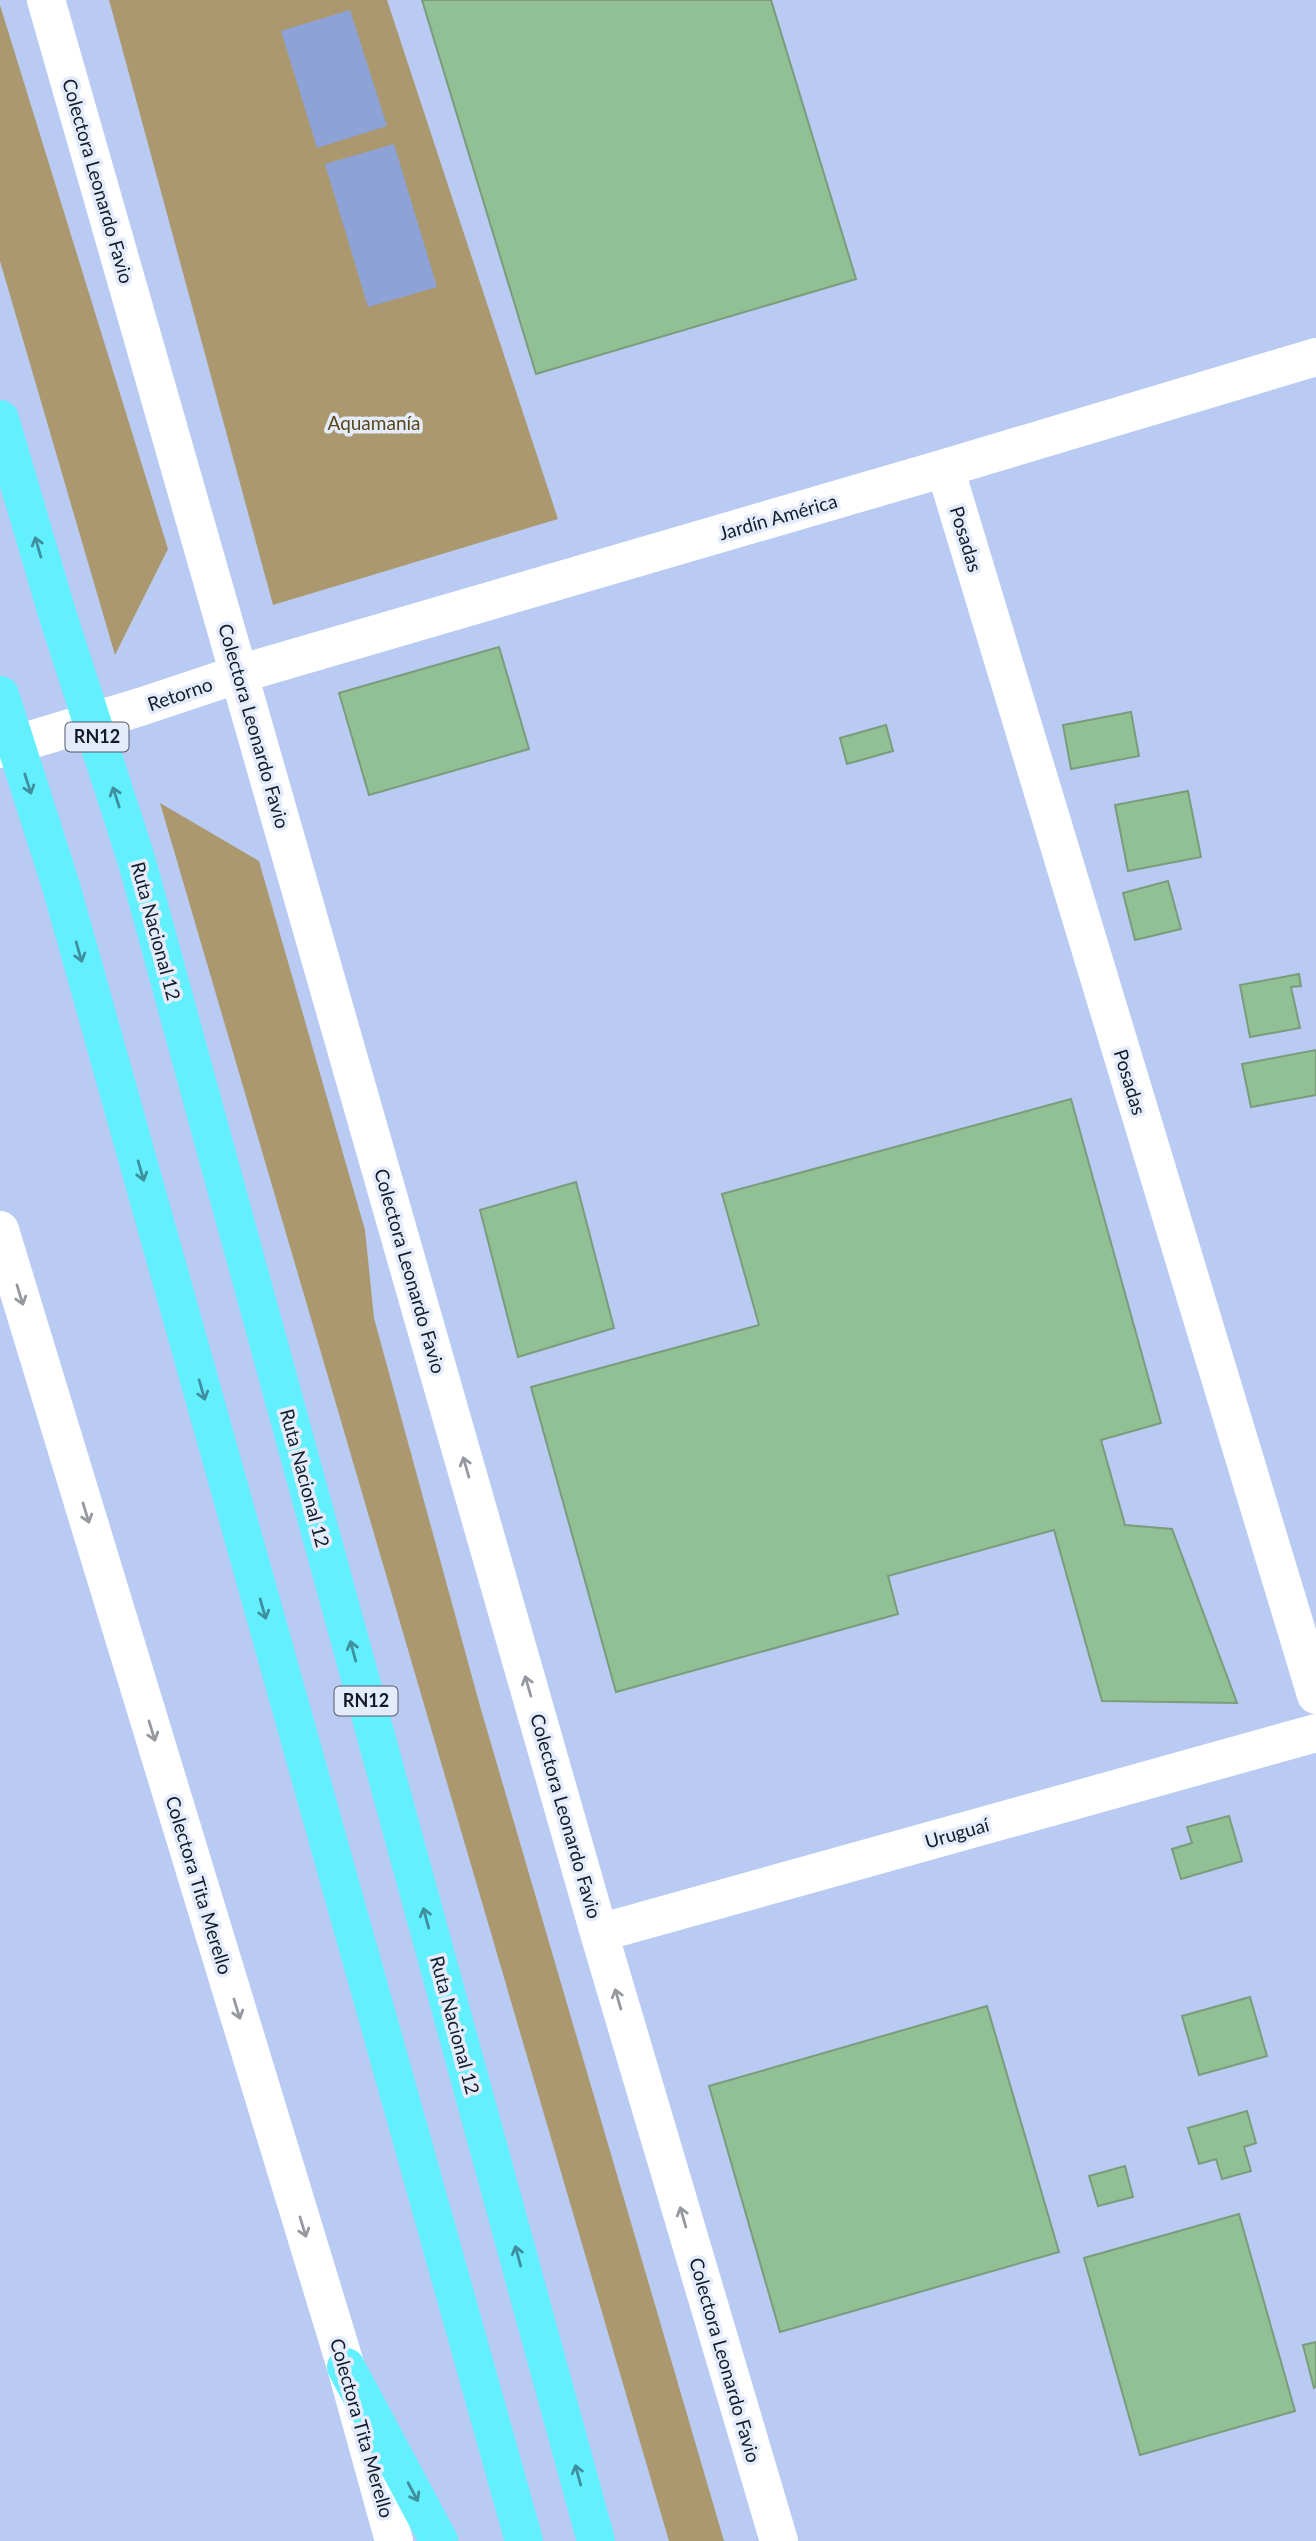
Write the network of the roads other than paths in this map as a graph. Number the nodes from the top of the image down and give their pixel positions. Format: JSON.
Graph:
{"nodes":[{"id":1,"x":46,"y":0,"type":"edge"},
{"id":2,"x":1316,"y":357,"type":"edge"},
{"id":3,"x":0,"y":419,"type":"edge"},
{"id":4,"x":945,"y":468,"type":"junction"},
{"id":5,"x":239,"y":674,"type":"junction"},
{"id":6,"x":0,"y":695,"type":"edge"},
{"id":7,"x":0,"y":749,"type":"edge"},
{"id":8,"x":0,"y":1230,"type":"edge"},
{"id":9,"x":1316,"y":1695,"type":"edge"},
{"id":10,"x":1316,"y":1733,"type":"edge"},
{"id":11,"x":599,"y":1933,"type":"junction"},
{"id":12,"x":346,"y":2368,"type":"junction"},
{"id":13,"x":394,"y":2541,"type":"edge"},
{"id":14,"x":439,"y":2541,"type":"edge"},
{"id":15,"x":524,"y":2541,"type":"edge"},
{"id":16,"x":596,"y":2541,"type":"edge"},
{"id":17,"x":779,"y":2541,"type":"edge"}],
"edges":[{"from":1,"to":5,"type":"street","name":"Colectora Leonardo Favio"},
{"from":2,"to":4,"type":"street","name":"Jardín América"},
{"from":16,"to":3,"type":"highway","name":"Ruta Nacional 12","number":"RN12","one_way":true},
{"from":4,"to":5,"type":"street","name":"Jardín América"},
{"from":4,"to":9,"type":"street","name":"Posadas"},
{"from":5,"to":7,"type":"street","name":"Retorno"},
{"from":11,"to":5,"type":"street","name":"Colectora Leonardo Favio","one_way":true},
{"from":6,"to":15,"type":"highway","one_way":true},
{"from":8,"to":12,"type":"street","name":"Colectora Tita Merello","one_way":true},
{"from":10,"to":11,"type":"street","name":"Uruguaí"},
{"from":17,"to":11,"type":"street","name":"Colectora Leonardo Favio","one_way":true},
{"from":12,"to":13,"type":"street","name":"Colectora Tita Merello"},
{"from":12,"to":14,"type":"highway","one_way":true}]}
